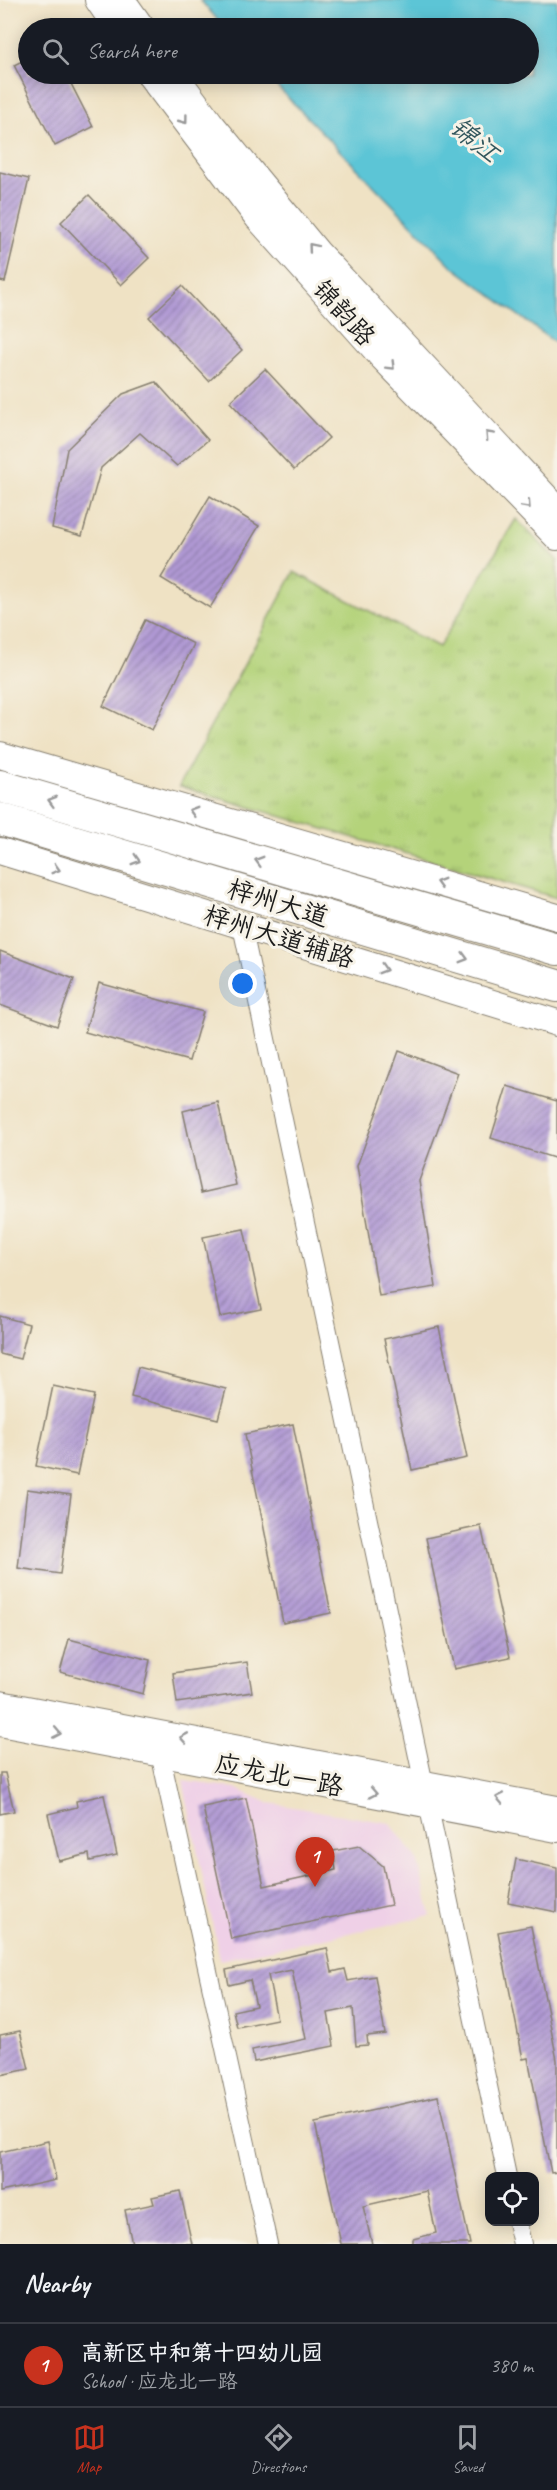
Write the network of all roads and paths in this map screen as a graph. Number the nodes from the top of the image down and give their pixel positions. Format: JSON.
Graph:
{"nodes":[{"id":1,"x":98,"y":0,"type":"edge"},
{"id":2,"x":122,"y":0,"type":"edge"},
{"id":3,"x":110,"y":18,"type":"edge"},
{"id":4,"x":135,"y":18,"type":"edge"},
{"id":5,"x":157,"y":84,"type":"edge"},
{"id":6,"x":181,"y":84,"type":"edge"},
{"id":7,"x":557,"y":509,"type":"edge"},
{"id":8,"x":557,"y":537,"type":"edge"},
{"id":9,"x":0,"y":755,"type":"edge"},
{"id":10,"x":0,"y":786,"type":"edge"},
{"id":11,"x":0,"y":819,"type":"edge"},
{"id":12,"x":0,"y":851,"type":"edge"},
{"id":13,"x":293,"y":871,"type":"junction"},
{"id":14,"x":557,"y":917,"type":"edge"},
{"id":15,"x":242,"y":926,"type":"junction"},
{"id":16,"x":557,"y":926,"type":"edge"},
{"id":17,"x":557,"y":949,"type":"edge"},
{"id":18,"x":547,"y":984,"type":"edge"},
{"id":19,"x":557,"y":1023,"type":"edge"},
{"id":20,"x":0,"y":1704,"type":"edge"},
{"id":21,"x":0,"y":1723,"type":"edge"},
{"id":22,"x":160,"y":1753,"type":"junction"},
{"id":23,"x":426,"y":1793,"type":"junction"},
{"id":24,"x":557,"y":1809,"type":"edge"},
{"id":25,"x":557,"y":1829,"type":"edge"},
{"id":26,"x":506,"y":2172,"type":"edge"},
{"id":27,"x":518,"y":2226,"type":"edge"},
{"id":28,"x":268,"y":2244,"type":"edge"},
{"id":29,"x":522,"y":2244,"type":"edge"}],
"edges":[{"from":1,"to":3,"type":"street"},
{"from":2,"to":4,"type":"street"},
{"from":5,"to":8,"type":"street","name":"锦韵路","one_way":true},
{"from":7,"to":6,"type":"street","name":"锦韵路","one_way":true},
{"from":14,"to":9,"type":"street","one_way":true},
{"from":13,"to":10,"type":"highway","name":"梓州大道","one_way":true},
{"from":11,"to":18,"type":"highway","name":"梓州大道","one_way":true},
{"from":12,"to":15,"type":"street","name":"梓州大道辅路","one_way":true},
{"from":13,"to":16,"type":"street"},
{"from":13,"to":17,"type":"highway","name":"梓州大道"},
{"from":15,"to":19,"type":"street","name":"梓州大道辅路","one_way":true},
{"from":15,"to":23,"type":"street"},
{"from":23,"to":20,"type":"street","name":"应龙北一路","one_way":true},
{"from":21,"to":22,"type":"street","name":"应龙北一路","one_way":true},
{"from":22,"to":23,"type":"street","name":"应龙北一路","one_way":true},
{"from":22,"to":28,"type":"street"},
{"from":24,"to":23,"type":"street","name":"应龙北一路","one_way":true},
{"from":23,"to":25,"type":"street","name":"应龙北一路"},
{"from":23,"to":26,"type":"street"},
{"from":27,"to":29,"type":"street"}]}
